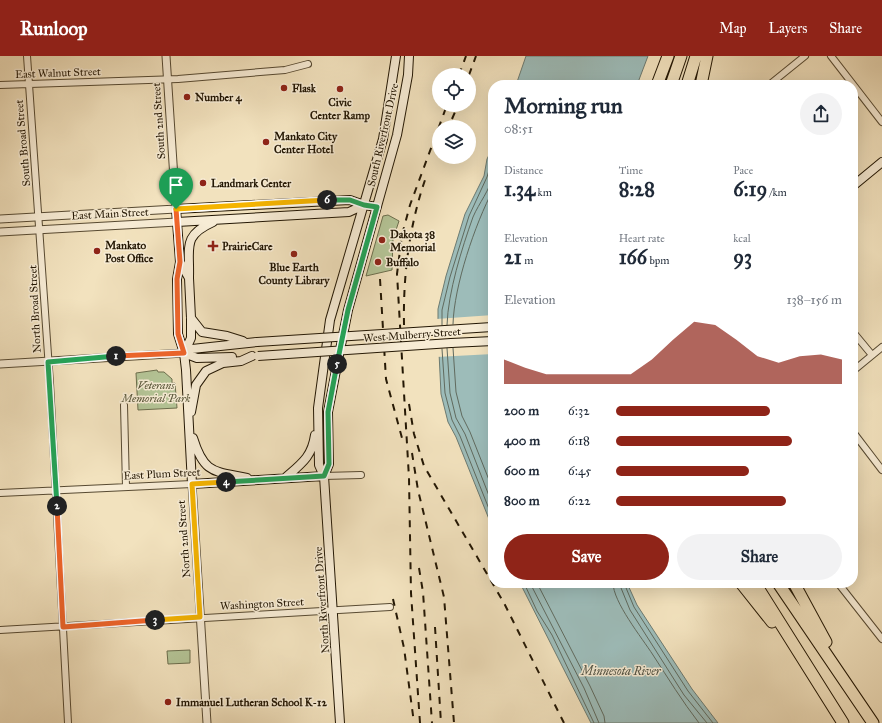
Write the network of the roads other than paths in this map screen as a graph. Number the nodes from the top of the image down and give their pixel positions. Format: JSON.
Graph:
{"nodes":[{"id":1,"x":27,"y":56,"type":"edge"},
{"id":2,"x":166,"y":56,"type":"edge"},
{"id":3,"x":396,"y":56,"type":"edge"},
{"id":4,"x":409,"y":56,"type":"edge"},
{"id":5,"x":668,"y":56,"type":"edge"},
{"id":6,"x":681,"y":56,"type":"edge"},
{"id":7,"x":696,"y":56,"type":"edge"},
{"id":8,"x":707,"y":56,"type":"edge"},
{"id":9,"x":805,"y":56,"type":"edge"},
{"id":10,"x":831,"y":56,"type":"edge"},
{"id":11,"x":308,"y":64,"type":"dead end"},
{"id":12,"x":167,"y":79,"type":"junction"},
{"id":13,"x":659,"y":80,"type":"edge"},
{"id":14,"x":673,"y":80,"type":"edge"},
{"id":15,"x":689,"y":80,"type":"edge"},
{"id":16,"x":702,"y":80,"type":"edge"},
{"id":17,"x":775,"y":80,"type":"edge"},
{"id":18,"x":850,"y":80,"type":"edge"},
{"id":19,"x":28,"y":84,"type":"junction"},
{"id":20,"x":0,"y":85,"type":"edge"},
{"id":21,"x":858,"y":91,"type":"edge"},
{"id":22,"x":882,"y":122,"type":"edge"},
{"id":23,"x":882,"y":162,"type":"edge"},
{"id":24,"x":858,"y":182,"type":"edge"},
{"id":25,"x":364,"y":205,"type":"junction"},
{"id":26,"x":377,"y":207,"type":"junction"},
{"id":27,"x":176,"y":209,"type":"junction"},
{"id":28,"x":39,"y":216,"type":"junction"},
{"id":29,"x":0,"y":218,"type":"edge"},
{"id":30,"x":219,"y":219,"type":"junction"},
{"id":31,"x":177,"y":222,"type":"junction"},
{"id":32,"x":40,"y":229,"type":"junction"},
{"id":33,"x":0,"y":232,"type":"edge"},
{"id":34,"x":180,"y":262,"type":"junction"},
{"id":35,"x":189,"y":278,"type":"junction"},
{"id":36,"x":191,"y":318,"type":"junction"},
{"id":37,"x":488,"y":327,"type":"edge"},
{"id":38,"x":858,"y":338,"type":"edge"},
{"id":39,"x":488,"y":341,"type":"edge"},
{"id":40,"x":246,"y":342,"type":"junction"},
{"id":41,"x":882,"y":347,"type":"edge"},
{"id":42,"x":184,"y":353,"type":"junction"},
{"id":43,"x":255,"y":356,"type":"junction"},
{"id":44,"x":872,"y":356,"type":"junction"},
{"id":45,"x":48,"y":362,"type":"junction"},
{"id":46,"x":0,"y":364,"type":"edge"},
{"id":47,"x":858,"y":367,"type":"edge"},
{"id":48,"x":124,"y":405,"type":"dead end"},
{"id":49,"x":318,"y":408,"type":"junction"},
{"id":50,"x":189,"y":427,"type":"junction"},
{"id":51,"x":858,"y":439,"type":"edge"},
{"id":52,"x":882,"y":470,"type":"edge"},
{"id":53,"x":361,"y":475,"type":"dead end"},
{"id":54,"x":324,"y":476,"type":"junction"},
{"id":55,"x":285,"y":478,"type":"junction"},
{"id":56,"x":258,"y":480,"type":"junction"},
{"id":57,"x":192,"y":484,"type":"junction"},
{"id":58,"x":126,"y":487,"type":"junction"},
{"id":59,"x":56,"y":490,"type":"junction"},
{"id":60,"x":0,"y":492,"type":"edge"},
{"id":61,"x":746,"y":588,"type":"edge"},
{"id":62,"x":758,"y":588,"type":"edge"},
{"id":63,"x":781,"y":588,"type":"edge"},
{"id":64,"x":797,"y":588,"type":"edge"},
{"id":65,"x":842,"y":588,"type":"edge"},
{"id":66,"x":390,"y":607,"type":"dead end"},
{"id":67,"x":334,"y":610,"type":"junction"},
{"id":68,"x":200,"y":617,"type":"junction"},
{"id":69,"x":63,"y":627,"type":"junction"},
{"id":70,"x":0,"y":630,"type":"edge"},
{"id":71,"x":882,"y":639,"type":"edge"},
{"id":72,"x":813,"y":676,"type":"junction"},
{"id":73,"x":857,"y":699,"type":"junction"},
{"id":74,"x":68,"y":723,"type":"edge"},
{"id":75,"x":207,"y":723,"type":"edge"},
{"id":76,"x":340,"y":723,"type":"edge"},
{"id":77,"x":843,"y":723,"type":"edge"},
{"id":78,"x":873,"y":723,"type":"edge"}],
"edges":[{"from":1,"to":19,"type":"street","name":"South Broad Street"},
{"from":2,"to":12,"type":"street","name":"South 2nd Street"},
{"from":3,"to":25,"type":"main road","name":"South Riverfront Drive"},
{"from":4,"to":26,"type":"main road","name":"South Riverfront Drive"},
{"from":5,"to":13,"type":"highway"},
{"from":6,"to":14,"type":"highway"},
{"from":7,"to":15,"type":"highway"},
{"from":8,"to":16,"type":"highway"},
{"from":9,"to":17,"type":"street"},
{"from":10,"to":18,"type":"street"},
{"from":11,"to":12,"type":"street","name":"East Walnut Street"},
{"from":12,"to":19,"type":"street","name":"East Walnut Street"},
{"from":12,"to":27,"type":"street","name":"South 2nd Street"},
{"from":19,"to":20,"type":"street","name":"East Walnut Street"},
{"from":19,"to":28,"type":"street","name":"South Broad Street"},
{"from":21,"to":22,"type":"street"},
{"from":23,"to":24,"type":"main road"},
{"from":25,"to":26,"type":"main road","name":"East Main Street"},
{"from":25,"to":27,"type":"main road","name":"East Main Street"},
{"from":25,"to":30,"type":"main road","name":"East Main Street"},
{"from":25,"to":49,"type":"main road","name":"South Riverfront Drive"},
{"from":26,"to":54,"type":"main road","name":"South Riverfront Drive"},
{"from":27,"to":28,"type":"street","name":"East Main Street"},
{"from":27,"to":31,"type":"main road","name":"North 2nd Street"},
{"from":28,"to":29,"type":"street","name":"East Main Street"},
{"from":28,"to":32,"type":"street","name":"South Broad Street"},
{"from":30,"to":31,"type":"main road","name":"East Main Street"},
{"from":30,"to":35,"type":"main road"},
{"from":31,"to":32,"type":"street","name":"East Main Street"},
{"from":31,"to":34,"type":"main road","name":"North 2nd Street"},
{"from":32,"to":33,"type":"street","name":"East Main Street"},
{"from":32,"to":45,"type":"street","name":"North Broad Street"},
{"from":34,"to":35,"type":"main road","name":"North 2nd Street"},
{"from":34,"to":42,"type":"main road","name":"North 2nd Street"},
{"from":35,"to":36,"type":"main road","name":"North 2nd Street"},
{"from":36,"to":40,"type":"main road"},
{"from":36,"to":42,"type":"main road","name":"North 2nd Street"},
{"from":37,"to":40,"type":"main road","name":"West Mulberry Street","bridge":true},
{"from":38,"to":44,"type":"street"},
{"from":39,"to":43,"type":"main road","name":"West Mulberry Street","bridge":true},
{"from":40,"to":42,"type":"main road"},
{"from":41,"to":44,"type":"street"},
{"from":42,"to":43,"type":"main road"},
{"from":42,"to":45,"type":"street"},
{"from":42,"to":50,"type":"main road","name":"North 2nd Street"},
{"from":43,"to":50,"type":"main road"},
{"from":44,"to":47,"type":"street"},
{"from":45,"to":46,"type":"street"},
{"from":45,"to":59,"type":"street","name":"North Broad Street"},
{"from":48,"to":58,"type":"street"},
{"from":49,"to":54,"type":"main road","name":"South Riverfront Drive"},
{"from":49,"to":55,"type":"main road"},
{"from":50,"to":56,"type":"main road"},
{"from":50,"to":57,"type":"main road","name":"North 2nd Street"},
{"from":51,"to":52,"type":"street"},
{"from":53,"to":54,"type":"street"},
{"from":54,"to":55,"type":"main road","name":"East Plum Street"},
{"from":54,"to":67,"type":"main road","name":"North Riverfront Drive"},
{"from":55,"to":56,"type":"main road","name":"East Plum Street"},
{"from":56,"to":57,"type":"main road","name":"East Plum Street"},
{"from":57,"to":58,"type":"street","name":"East Plum Street"},
{"from":57,"to":68,"type":"street","name":"North 2nd Street"},
{"from":58,"to":59,"type":"street","name":"East Plum Street"},
{"from":59,"to":60,"type":"street","name":"East Plum Street"},
{"from":59,"to":69,"type":"street","name":"North Broad Street"},
{"from":61,"to":72,"type":"highway"},
{"from":62,"to":72,"type":"highway"},
{"from":63,"to":73,"type":"highway"},
{"from":64,"to":73,"type":"highway"},
{"from":65,"to":71,"type":"street"},
{"from":66,"to":67,"type":"street","name":"Washington Street"},
{"from":67,"to":68,"type":"street","name":"Washington Street"},
{"from":67,"to":76,"type":"main road","name":"North Riverfront Drive"},
{"from":68,"to":69,"type":"street","name":"Washington Street"},
{"from":68,"to":75,"type":"street","name":"North 2nd Street"},
{"from":69,"to":70,"type":"street","name":"Washington Street"},
{"from":69,"to":74,"type":"street","name":"North Broad Street"},
{"from":72,"to":77,"type":"highway"},
{"from":73,"to":78,"type":"highway"}]}
